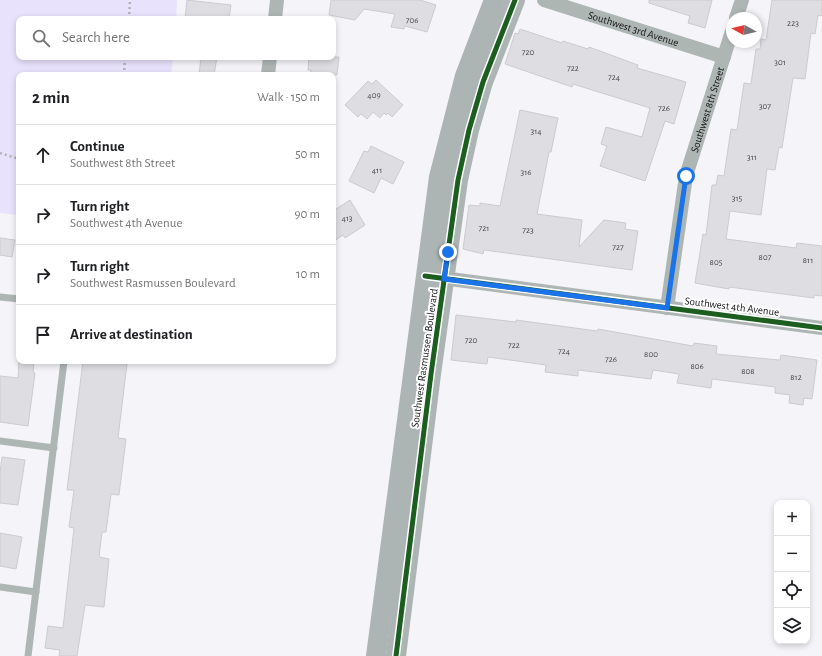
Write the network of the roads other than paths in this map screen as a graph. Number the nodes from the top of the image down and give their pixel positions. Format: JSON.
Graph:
{"nodes":[{"id":1,"x":277,"y":0,"type":"edge"},
{"id":2,"x":494,"y":0,"type":"edge"},
{"id":3,"x":515,"y":0,"type":"edge"},
{"id":4,"x":544,"y":0,"type":"edge"},
{"id":5,"x":742,"y":0,"type":"edge"},
{"id":6,"x":738,"y":12,"type":"edge"},
{"id":7,"x":275,"y":16,"type":"edge"},
{"id":8,"x":727,"y":48,"type":"edge"},
{"id":9,"x":724,"y":57,"type":"junction"},
{"id":10,"x":270,"y":60,"type":"edge"},
{"id":11,"x":268,"y":72,"type":"edge"},
{"id":12,"x":425,"y":276,"type":"junction"},
{"id":13,"x":444,"y":279,"type":"junction"},
{"id":14,"x":0,"y":297,"type":"edge"},
{"id":15,"x":16,"y":299,"type":"edge"},
{"id":16,"x":667,"y":308,"type":"junction"},
{"id":17,"x":822,"y":328,"type":"edge"},
{"id":18,"x":64,"y":364,"type":"edge"},
{"id":19,"x":0,"y":441,"type":"edge"},
{"id":20,"x":54,"y":448,"type":"junction"},
{"id":21,"x":0,"y":587,"type":"edge"},
{"id":22,"x":36,"y":592,"type":"junction"},
{"id":23,"x":28,"y":656,"type":"edge"},
{"id":24,"x":376,"y":656,"type":"edge"},
{"id":25,"x":396,"y":656,"type":"edge"}],
"edges":[{"from":1,"to":7,"type":"street"},
{"from":2,"to":12,"type":"street","name":"Southwest Rasmussen Boulevard"},
{"from":3,"to":13,"type":"street","name":"Southwest Rasmussen Boulevard"},
{"from":4,"to":9,"type":"street","name":"Southwest 3rd Avenue"},
{"from":5,"to":6,"type":"street"},
{"from":8,"to":9,"type":"street","name":"Southwest 8th Street"},
{"from":9,"to":16,"type":"street","name":"Southwest 8th Street"},
{"from":10,"to":11,"type":"street"},
{"from":12,"to":13,"type":"street","name":"Southwest 4th Avenue"},
{"from":12,"to":24,"type":"street","name":"Southwest Rasmussen Boulevard"},
{"from":13,"to":16,"type":"street","name":"Southwest 4th Avenue"},
{"from":13,"to":25,"type":"street","name":"Southwest Rasmussen Boulevard"},
{"from":14,"to":15,"type":"lane"},
{"from":16,"to":17,"type":"street","name":"Southwest 4th Avenue"},
{"from":18,"to":20,"type":"lane"},
{"from":19,"to":20,"type":"lane"},
{"from":20,"to":22,"type":"lane"},
{"from":21,"to":22,"type":"lane"},
{"from":22,"to":23,"type":"lane"}]}
